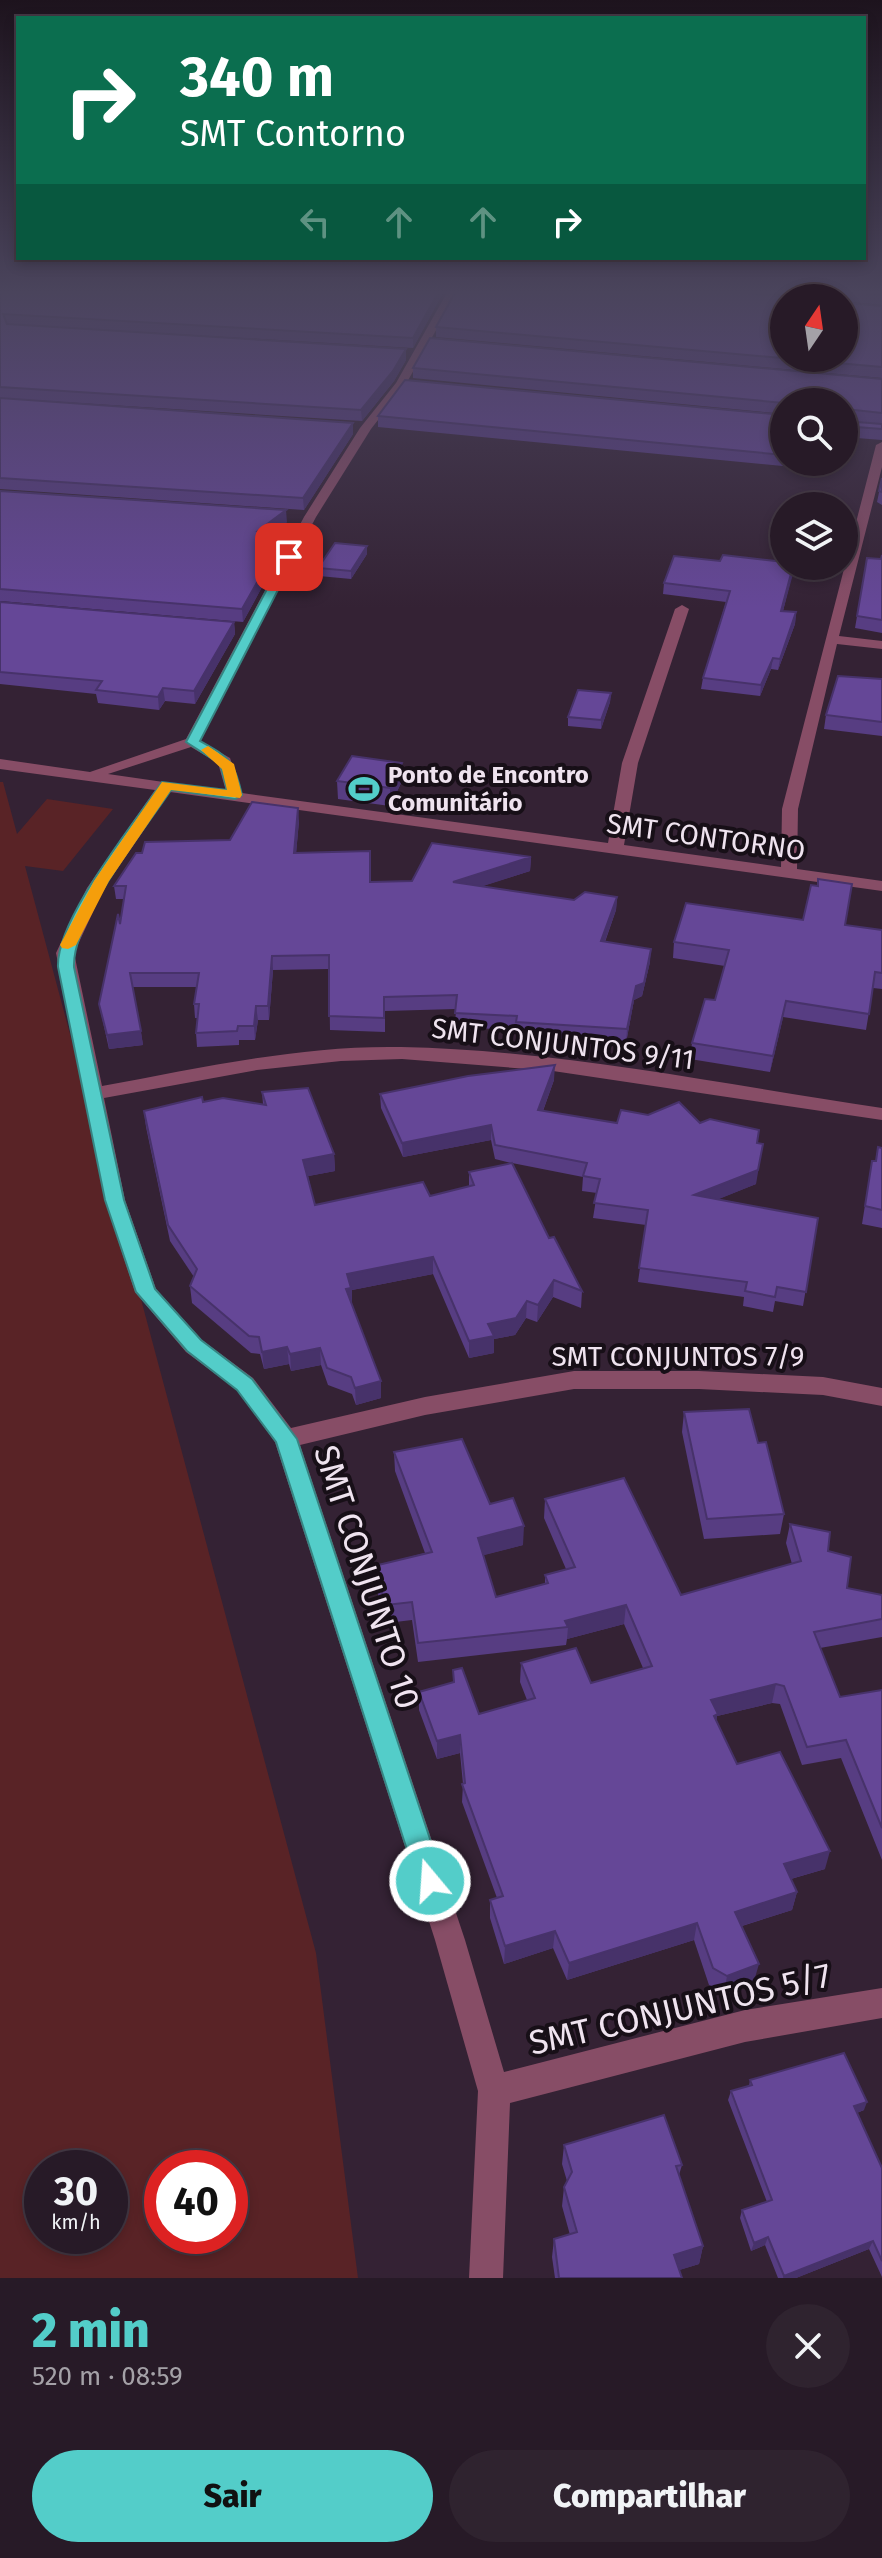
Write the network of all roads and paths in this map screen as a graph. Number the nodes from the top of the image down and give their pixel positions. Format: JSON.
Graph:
{"nodes":[{"id":1,"x":392,"y":395,"type":"edge"},
{"id":2,"x":351,"y":427,"type":"edge"},
{"id":3,"x":366,"y":428,"type":"junction"},
{"id":4,"x":882,"y":445,"type":"edge"},
{"id":5,"x":295,"y":516,"type":"dead end"},
{"id":6,"x":310,"y":517,"type":"junction"},
{"id":7,"x":682,"y":609,"type":"dead end"},
{"id":8,"x":831,"y":639,"type":"junction"},
{"id":9,"x":882,"y":645,"type":"edge"},
{"id":10,"x":192,"y":742,"type":"junction"},
{"id":11,"x":0,"y":764,"type":"edge"},
{"id":12,"x":88,"y":775,"type":"junction"},
{"id":13,"x":167,"y":785,"type":"junction"},
{"id":14,"x":235,"y":795,"type":"junction"},
{"id":15,"x":615,"y":851,"type":"junction"},
{"id":16,"x":789,"y":874,"type":"junction"},
{"id":17,"x":882,"y":886,"type":"edge"},
{"id":18,"x":94,"y":1094,"type":"junction"},
{"id":19,"x":882,"y":1114,"type":"edge"},
{"id":20,"x":882,"y":1397,"type":"edge"},
{"id":21,"x":286,"y":1439,"type":"junction"},
{"id":22,"x":882,"y":2003,"type":"edge"},
{"id":23,"x":494,"y":2091,"type":"junction"},
{"id":24,"x":486,"y":2278,"type":"edge"}],
"edges":[{"from":1,"to":3,"type":"street"},
{"from":2,"to":3,"type":"street"},
{"from":3,"to":6,"type":"street"},
{"from":4,"to":8,"type":"street"},
{"from":5,"to":6,"type":"street"},
{"from":6,"to":10,"type":"street"},
{"from":7,"to":15,"type":"street"},
{"from":8,"to":9,"type":"street"},
{"from":8,"to":16,"type":"street"},
{"from":10,"to":12,"type":"street"},
{"from":10,"to":14,"type":"street"},
{"from":11,"to":12,"type":"street","name":"SMT CONTORNO"},
{"from":12,"to":13,"type":"street","name":"SMT CONTORNO"},
{"from":13,"to":14,"type":"street","name":"SMT CONTORNO"},
{"from":13,"to":18,"type":"street","name":"SMT CONJUNTO 10"},
{"from":14,"to":15,"type":"street","name":"SMT CONTORNO"},
{"from":15,"to":16,"type":"street","name":"SMT CONTORNO"},
{"from":16,"to":17,"type":"street","name":"SMT CONTORNO"},
{"from":18,"to":19,"type":"street","name":"SMT CONJUNTOS 9/11"},
{"from":18,"to":21,"type":"street","name":"SMT CONJUNTO 10"},
{"from":20,"to":21,"type":"street","name":"SMT CONJUNTOS 7/9"},
{"from":21,"to":23,"type":"street","name":"SMT CONJUNTO 10"},
{"from":22,"to":23,"type":"street","name":"SMT CONJUNTOS 5/7"},
{"from":23,"to":24,"type":"street","name":"SMT CONJUNTO 10"}]}
